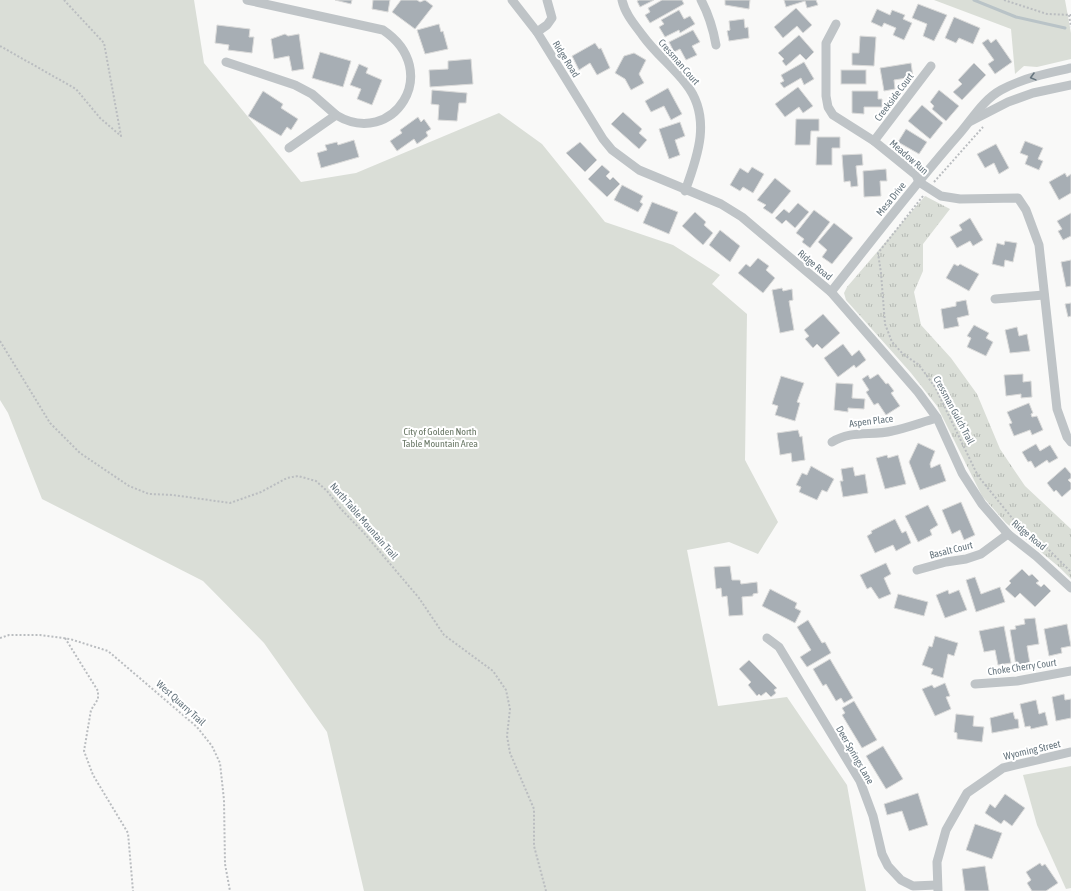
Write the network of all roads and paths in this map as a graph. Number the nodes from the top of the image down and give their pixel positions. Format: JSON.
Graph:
{"nodes":[{"id":1,"x":64,"y":0,"type":"edge"},
{"id":2,"x":247,"y":0,"type":"edge"},
{"id":3,"x":512,"y":0,"type":"edge"},
{"id":4,"x":547,"y":0,"type":"edge"},
{"id":5,"x":622,"y":0,"type":"edge"},
{"id":6,"x":701,"y":0,"type":"edge"},
{"id":7,"x":1004,"y":0,"type":"edge"},
{"id":8,"x":1070,"y":15,"type":"edge"},
{"id":9,"x":836,"y":24,"type":"dead end"},
{"id":10,"x":1071,"y":27,"type":"edge"},
{"id":11,"x":536,"y":32,"type":"junction"},
{"id":12,"x":716,"y":45,"type":"dead end"},
{"id":13,"x":0,"y":46,"type":"edge"},
{"id":14,"x":226,"y":62,"type":"dead end"},
{"id":15,"x":931,"y":66,"type":"dead end"},
{"id":16,"x":1071,"y":68,"type":"edge"},
{"id":17,"x":1071,"y":85,"type":"edge"},
{"id":18,"x":336,"y":116,"type":"junction"},
{"id":19,"x":969,"y":122,"type":"junction"},
{"id":20,"x":983,"y":126,"type":"dead end"},
{"id":21,"x":874,"y":141,"type":"junction"},
{"id":22,"x":289,"y":148,"type":"dead end"},
{"id":23,"x":919,"y":182,"type":"junction"},
{"id":24,"x":930,"y":187,"type":"junction"},
{"id":25,"x":685,"y":191,"type":"junction"},
{"id":26,"x":831,"y":292,"type":"junction"},
{"id":27,"x":1044,"y":295,"type":"junction"},
{"id":28,"x":995,"y":299,"type":"dead end"},
{"id":29,"x":0,"y":341,"type":"edge"},
{"id":30,"x":937,"y":418,"type":"junction"},
{"id":31,"x":832,"y":442,"type":"dead end"},
{"id":32,"x":1071,"y":442,"type":"edge"},
{"id":33,"x":1008,"y":534,"type":"junction"},
{"id":34,"x":918,"y":570,"type":"dead end"},
{"id":35,"x":1071,"y":572,"type":"edge"},
{"id":36,"x":1071,"y":588,"type":"edge"},
{"id":37,"x":0,"y":638,"type":"edge"},
{"id":38,"x":65,"y":638,"type":"junction"},
{"id":39,"x":767,"y":638,"type":"dead end"},
{"id":40,"x":1071,"y":671,"type":"edge"},
{"id":41,"x":975,"y":684,"type":"dead end"},
{"id":42,"x":1071,"y":752,"type":"edge"},
{"id":43,"x":938,"y":888,"type":"edge"},
{"id":44,"x":133,"y":891,"type":"edge"},
{"id":45,"x":230,"y":891,"type":"edge"},
{"id":46,"x":546,"y":891,"type":"edge"}],
"edges":[{"from":1,"to":13,"type":"path"},
{"from":2,"to":18,"type":"street"},
{"from":3,"to":11,"type":"street","name":"Ridge Road"},
{"from":4,"to":11,"type":"street"},
{"from":5,"to":25,"type":"street","name":"Cressman Court"},
{"from":6,"to":12,"type":"street"},
{"from":7,"to":8,"type":"path"},
{"from":8,"to":10,"type":"path"},
{"from":9,"to":21,"type":"street","name":"Meadow Run"},
{"from":11,"to":25,"type":"street","name":"Ridge Road"},
{"from":14,"to":18,"type":"street"},
{"from":15,"to":21,"type":"street","name":"Creekside Court"},
{"from":16,"to":19,"type":"street","name":"Mesa Drive","one_way":true},
{"from":17,"to":19,"type":"street","name":"Mesa Drive"},
{"from":18,"to":22,"type":"street"},
{"from":19,"to":23,"type":"street","name":"Mesa Drive"},
{"from":20,"to":24,"type":"path","name":"Cressman Gulch Trail"},
{"from":21,"to":23,"type":"street","name":"Meadow Run"},
{"from":23,"to":24,"type":"street","name":"Meadow Run"},
{"from":23,"to":26,"type":"street","name":"Mesa Drive"},
{"from":24,"to":27,"type":"street","name":"Meadow Run"},
{"from":24,"to":35,"type":"path","name":"Cressman Gulch Trail"},
{"from":25,"to":26,"type":"street","name":"Ridge Road"},
{"from":26,"to":30,"type":"street","name":"Ridge Road"},
{"from":27,"to":28,"type":"street"},
{"from":27,"to":32,"type":"street","name":"Meadow Run"},
{"from":29,"to":46,"type":"path","name":"North Table Mountain Trail"},
{"from":30,"to":31,"type":"street","name":"Aspen Place"},
{"from":30,"to":33,"type":"street","name":"Ridge Road"},
{"from":33,"to":34,"type":"street","name":"Basalt Court"},
{"from":33,"to":36,"type":"street","name":"Ridge Road"},
{"from":37,"to":38,"type":"path","name":"West Quarry Trail"},
{"from":38,"to":44,"type":"path"},
{"from":38,"to":45,"type":"path","name":"West Quarry Trail"},
{"from":39,"to":43,"type":"street","name":"Deer Springs Lane"},
{"from":40,"to":41,"type":"street","name":"Choke Cherry Court"},
{"from":42,"to":43,"type":"street","name":"Wyoming Street"}]}
